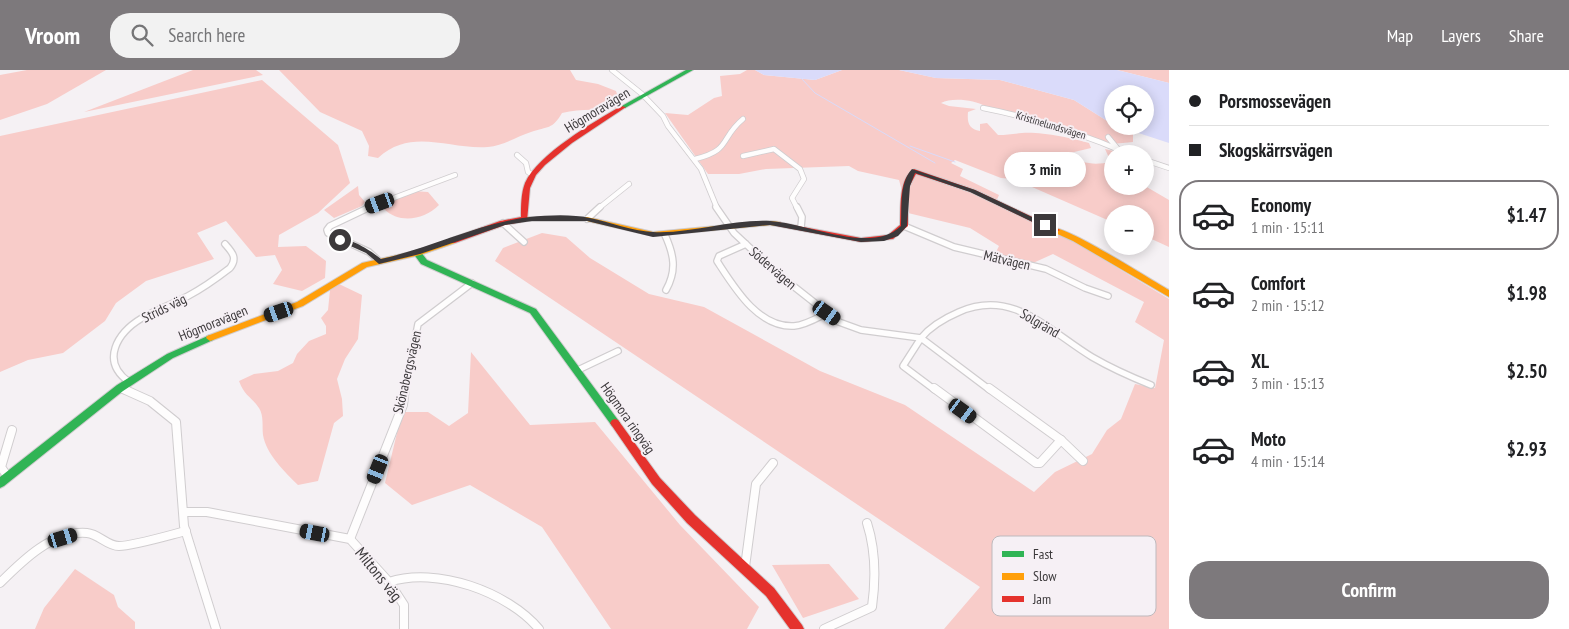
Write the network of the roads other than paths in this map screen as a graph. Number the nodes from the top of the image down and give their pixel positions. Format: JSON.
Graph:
{"nodes":[{"id":1,"x":612,"y":70,"type":"edge"},
{"id":2,"x":690,"y":70,"type":"edge"},
{"id":3,"x":645,"y":97,"type":"junction"},
{"id":4,"x":984,"y":108,"type":"dead end"},
{"id":5,"x":743,"y":119,"type":"dead end"},
{"id":6,"x":1108,"y":137,"type":"dead end"},
{"id":7,"x":1108,"y":145,"type":"edge"},
{"id":8,"x":1115,"y":145,"type":"edge"},
{"id":9,"x":517,"y":155,"type":"dead end"},
{"id":10,"x":742,"y":156,"type":"dead end"},
{"id":11,"x":695,"y":159,"type":"junction"},
{"id":12,"x":1154,"y":163,"type":"edge"},
{"id":13,"x":1169,"y":168,"type":"edge"},
{"id":14,"x":533,"y":174,"type":"junction"},
{"id":15,"x":455,"y":175,"type":"dead end"},
{"id":16,"x":629,"y":184,"type":"dead end"},
{"id":17,"x":524,"y":219,"type":"junction"},
{"id":18,"x":587,"y":219,"type":"junction"},
{"id":19,"x":503,"y":223,"type":"junction"},
{"id":20,"x":730,"y":226,"type":"junction"},
{"id":21,"x":904,"y":226,"type":"junction"},
{"id":22,"x":801,"y":228,"type":"junction"},
{"id":23,"x":665,"y":234,"type":"junction"},
{"id":24,"x":524,"y":242,"type":"dead end"},
{"id":25,"x":225,"y":244,"type":"dead end"},
{"id":26,"x":746,"y":244,"type":"junction"},
{"id":27,"x":417,"y":253,"type":"junction"},
{"id":28,"x":379,"y":261,"type":"junction"},
{"id":29,"x":472,"y":283,"type":"junction"},
{"id":30,"x":666,"y":290,"type":"dead end"},
{"id":31,"x":1169,"y":294,"type":"edge"},
{"id":32,"x":1108,"y":296,"type":"dead end"},
{"id":33,"x":827,"y":313,"type":"junction"},
{"id":34,"x":923,"y":335,"type":"junction"},
{"id":35,"x":618,"y":351,"type":"dead end"},
{"id":36,"x":578,"y":370,"type":"junction"},
{"id":37,"x":129,"y":382,"type":"junction"},
{"id":38,"x":1151,"y":385,"type":"dead end"},
{"id":39,"x":120,"y":388,"type":"junction"},
{"id":40,"x":12,"y":430,"type":"dead end"},
{"id":41,"x":1061,"y":440,"type":"junction"},
{"id":42,"x":1083,"y":461,"type":"dead end"},
{"id":43,"x":773,"y":463,"type":"dead end"},
{"id":44,"x":4,"y":480,"type":"edge"},
{"id":45,"x":184,"y":512,"type":"junction"},
{"id":46,"x":866,"y":523,"type":"dead end"},
{"id":47,"x":186,"y":531,"type":"junction"},
{"id":48,"x":350,"y":540,"type":"junction"},
{"id":49,"x":745,"y":567,"type":"junction"},
{"id":50,"x":389,"y":582,"type":"junction"},
{"id":51,"x":0,"y":583,"type":"edge"},
{"id":52,"x":216,"y":629,"type":"edge"},
{"id":53,"x":404,"y":629,"type":"edge"},
{"id":54,"x":539,"y":629,"type":"edge"},
{"id":55,"x":798,"y":629,"type":"edge"},
{"id":56,"x":824,"y":629,"type":"edge"}],
"edges":[{"from":1,"to":3,"type":"street","name":"Södervägen"},
{"from":2,"to":3,"type":"street","name":"Högmoravägen"},
{"from":3,"to":11,"type":"street","name":"Södervägen"},
{"from":3,"to":14,"type":"street","name":"Högmoravägen"},
{"from":4,"to":7,"type":"street","name":"Kristinelundsvägen"},
{"from":5,"to":11,"type":"street"},
{"from":6,"to":8,"type":"street","name":"Kristinelundsvägen"},
{"from":9,"to":14,"type":"street"},
{"from":10,"to":22,"type":"street"},
{"from":11,"to":20,"type":"street","name":"Södervägen"},
{"from":12,"to":13,"type":"street"},
{"from":14,"to":17,"type":"street"},
{"from":15,"to":28,"type":"street"},
{"from":16,"to":18,"type":"street"},
{"from":17,"to":18,"type":"street","name":"Högmoravägen"},
{"from":17,"to":19,"type":"street","name":"Högmoravägen"},
{"from":18,"to":23,"type":"street","name":"Högmoravägen"},
{"from":19,"to":24,"type":"street"},
{"from":19,"to":27,"type":"street","name":"Högmoravägen"},
{"from":20,"to":22,"type":"street","name":"Högmoravägen"},
{"from":20,"to":23,"type":"street","name":"Högmoravägen"},
{"from":20,"to":26,"type":"street","name":"Södervägen"},
{"from":21,"to":22,"type":"street","name":"Högmoravägen"},
{"from":21,"to":31,"type":"street"},
{"from":21,"to":32,"type":"street","name":"Mätvägen"},
{"from":23,"to":30,"type":"street"},
{"from":25,"to":37,"type":"street","name":"Strids väg"},
{"from":26,"to":33,"type":"street","name":"Södervägen"},
{"from":26,"to":33,"type":"street"},
{"from":27,"to":28,"type":"street","name":"Högmoravägen"},
{"from":27,"to":29,"type":"street","name":"Högmora ringväg"},
{"from":28,"to":37,"type":"street","name":"Högmoravägen"},
{"from":29,"to":36,"type":"street","name":"Högmora ringväg"},
{"from":29,"to":48,"type":"street","name":"Skönabergsvägen"},
{"from":33,"to":34,"type":"street","name":"Södervägen"},
{"from":34,"to":38,"type":"street","name":"Solgränd"},
{"from":34,"to":41,"type":"street","name":"Södervägen"},
{"from":34,"to":41,"type":"street"},
{"from":35,"to":36,"type":"street"},
{"from":36,"to":49,"type":"street","name":"Högmora ringväg"},
{"from":37,"to":39,"type":"street","name":"Högmoravägen"},
{"from":39,"to":44,"type":"street","name":"Högmoravägen"},
{"from":39,"to":45,"type":"street"},
{"from":40,"to":44,"type":"street"},
{"from":41,"to":42,"type":"street","name":"Södervägen"},
{"from":43,"to":49,"type":"street"},
{"from":45,"to":47,"type":"street"},
{"from":45,"to":48,"type":"street","name":"Miltons väg"},
{"from":46,"to":56,"type":"street"},
{"from":47,"to":51,"type":"street"},
{"from":47,"to":52,"type":"street"},
{"from":48,"to":50,"type":"street","name":"Miltons väg"},
{"from":49,"to":55,"type":"street","name":"Högmora ringväg"},
{"from":50,"to":53,"type":"street","name":"Miltons väg"},
{"from":50,"to":54,"type":"street"}]}
